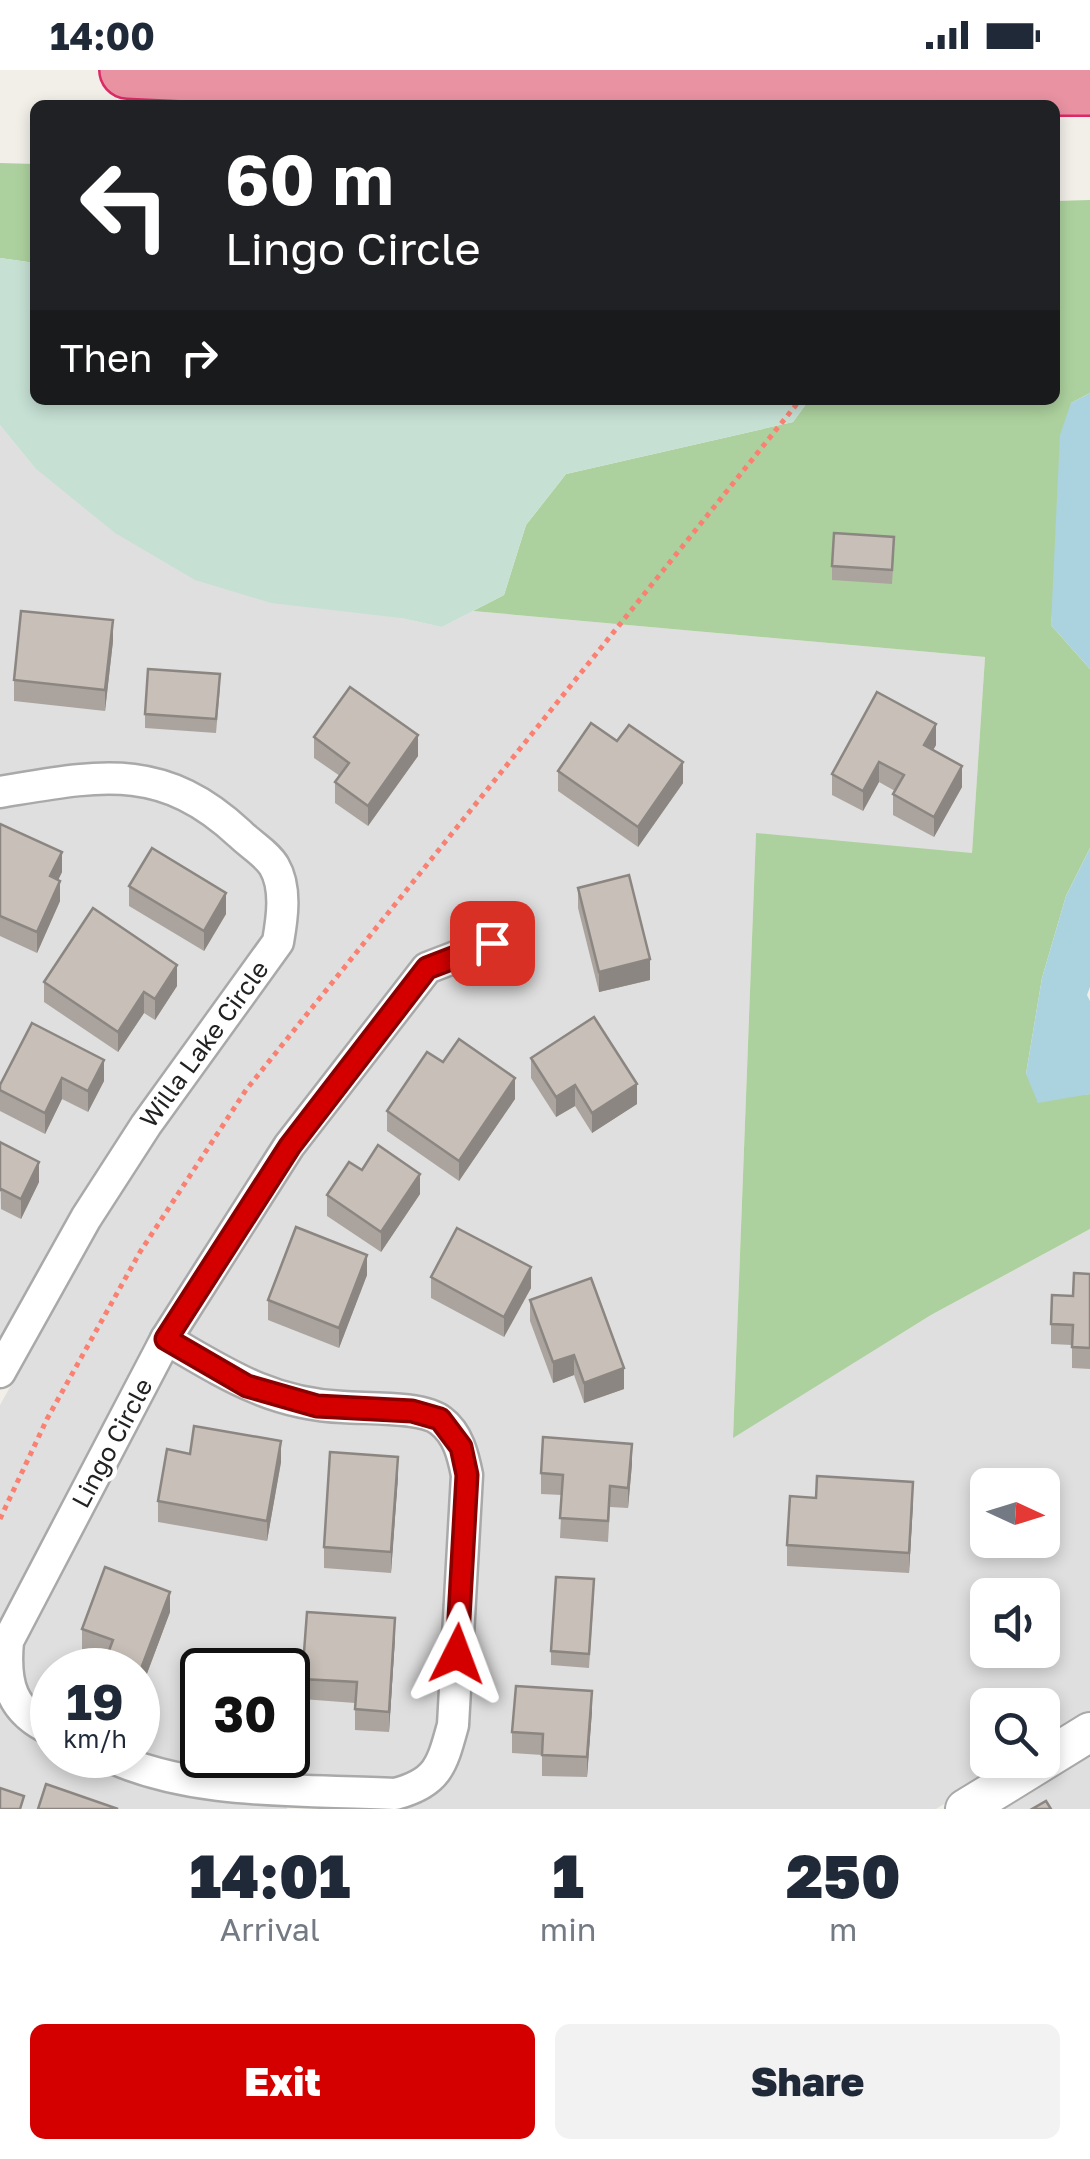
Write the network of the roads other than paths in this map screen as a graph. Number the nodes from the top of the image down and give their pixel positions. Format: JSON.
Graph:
{"nodes":[{"id":1,"x":128,"y":70,"type":"edge"},
{"id":2,"x":1090,"y":87,"type":"edge"},
{"id":3,"x":0,"y":792,"type":"edge"},
{"id":4,"x":492,"y":943,"type":"dead end"},
{"id":5,"x":166,"y":1339,"type":"junction"},
{"id":6,"x":0,"y":1372,"type":"edge"},
{"id":7,"x":30,"y":1717,"type":"edge"},
{"id":8,"x":1090,"y":1732,"type":"edge"},
{"id":9,"x":160,"y":1774,"type":"edge"},
{"id":10,"x":304,"y":1799,"type":"edge"},
{"id":11,"x":965,"y":1809,"type":"edge"}],
"edges":[{"from":1,"to":2,"type":"highway","bridge":true},
{"from":3,"to":6,"type":"street","name":"Willa Lake Circle"},
{"from":4,"to":5,"type":"street","name":"Lingo Circle"},
{"from":5,"to":7,"type":"street","name":"Lingo Circle"},
{"from":5,"to":10,"type":"street"},
{"from":8,"to":11,"type":"street"},
{"from":9,"to":10,"type":"street"}]}
